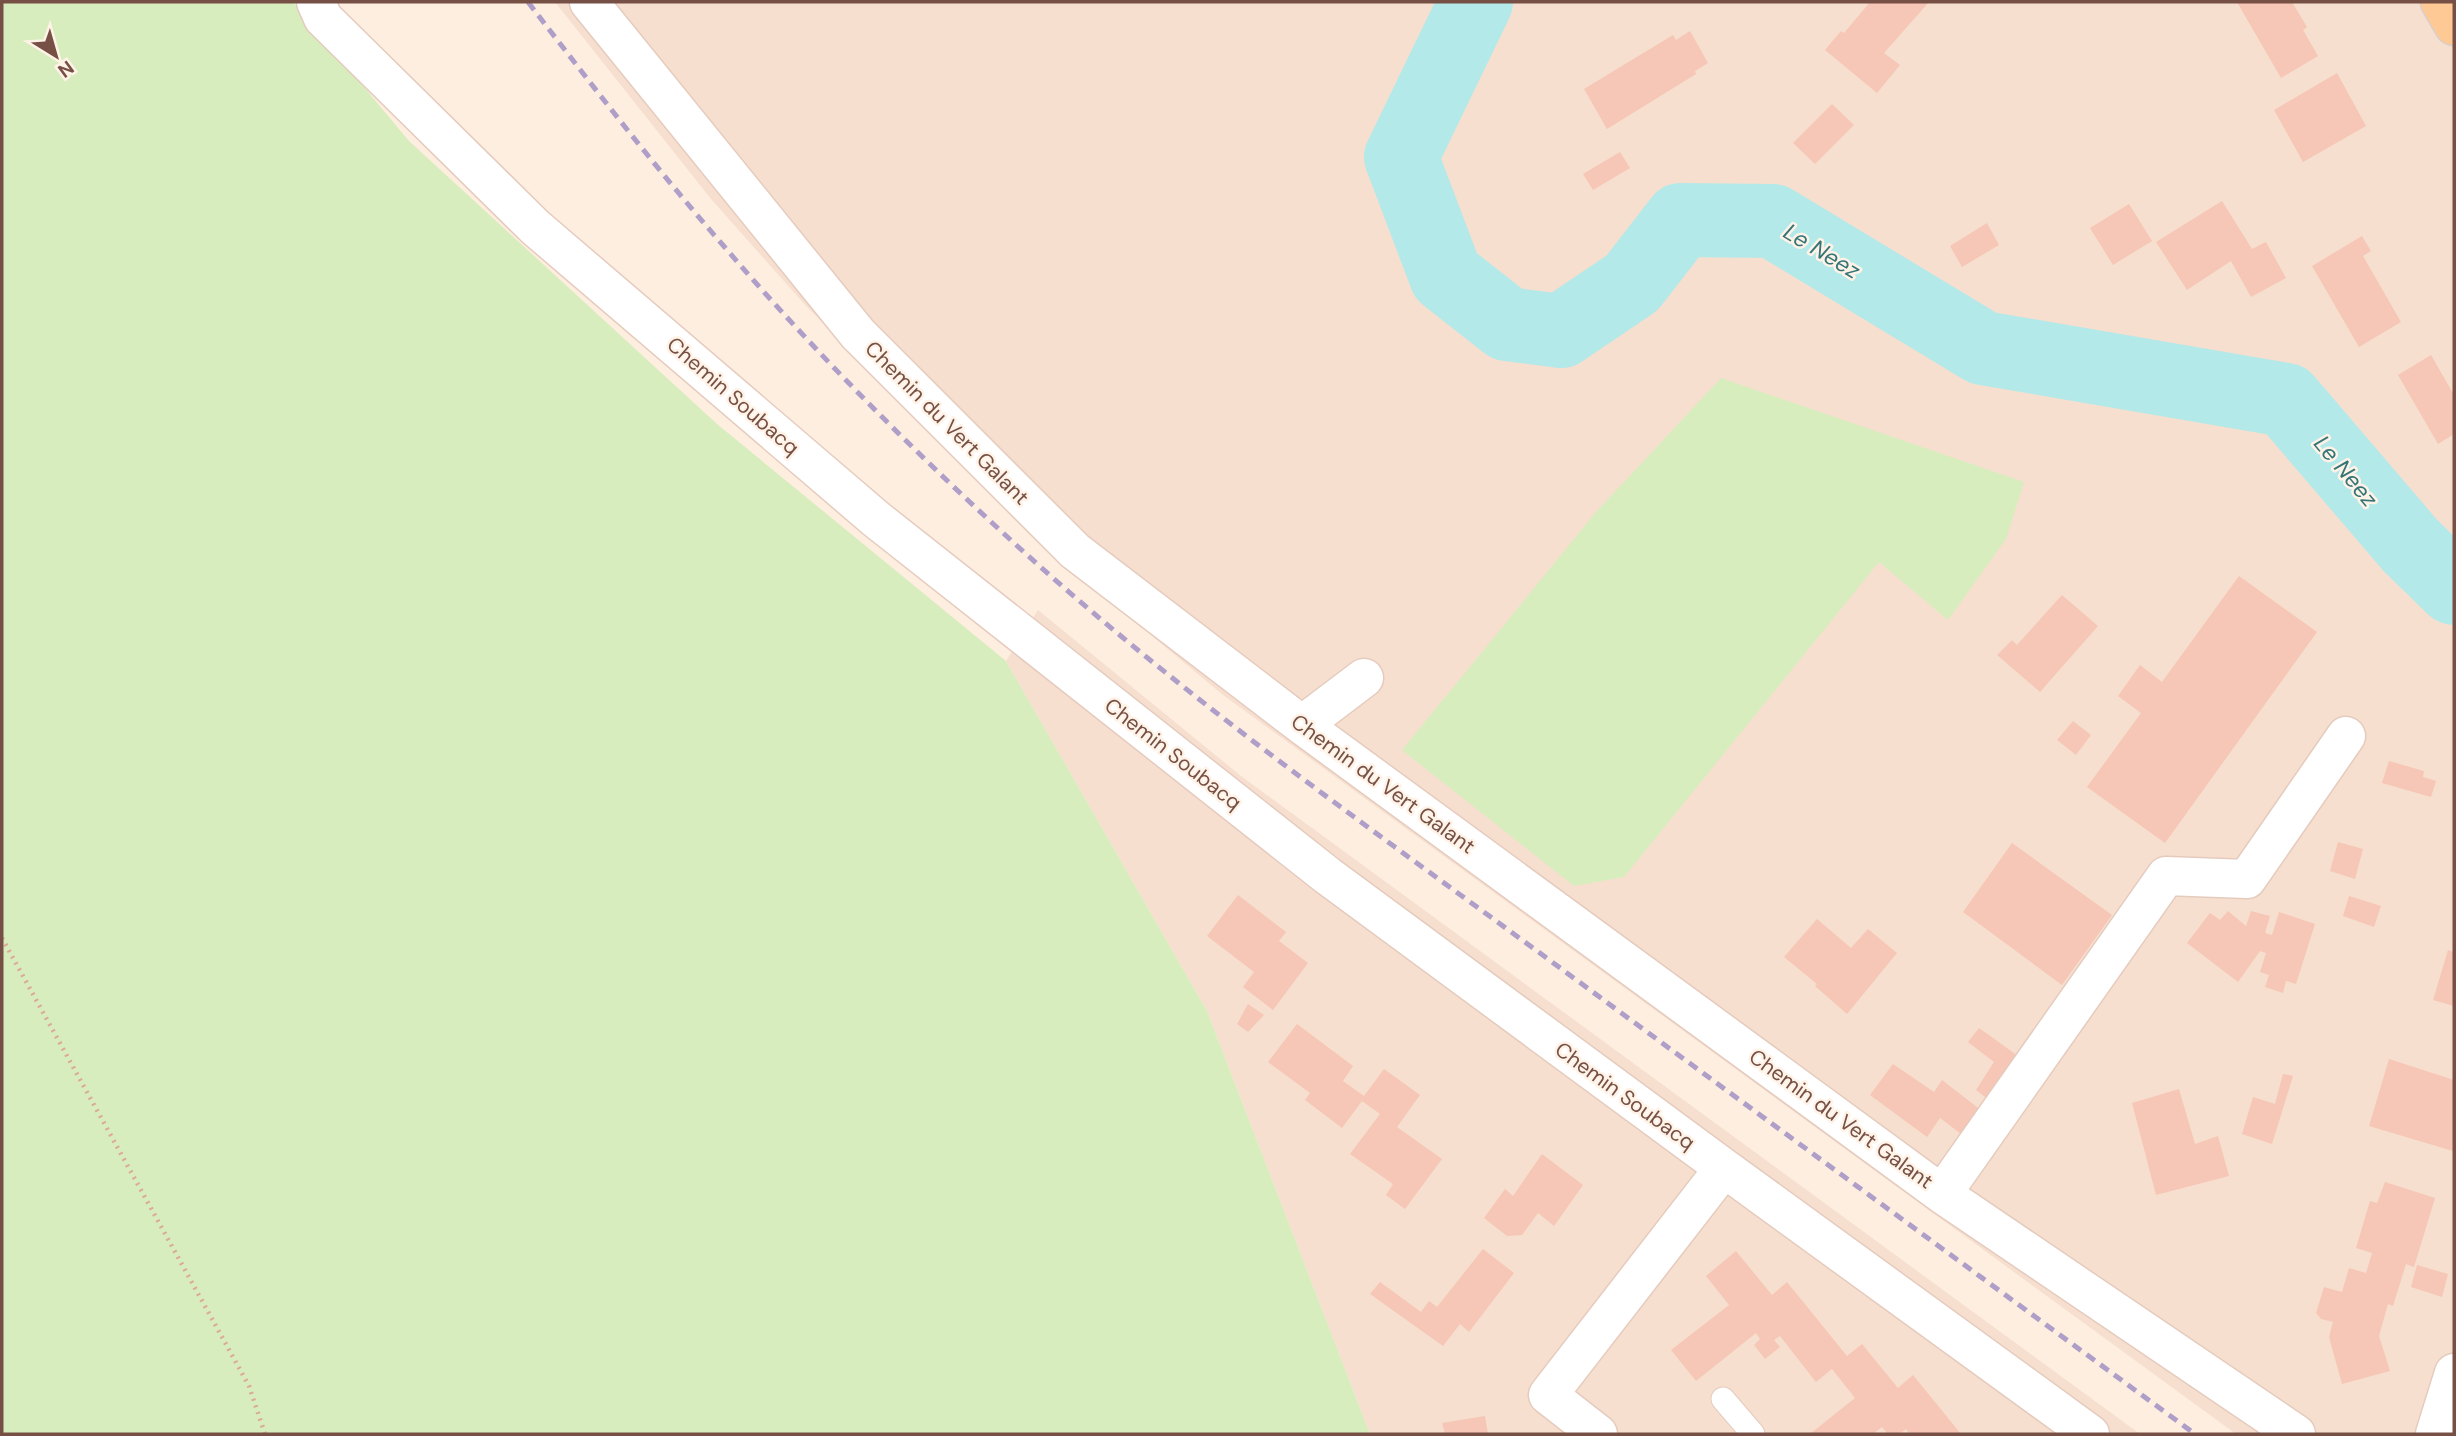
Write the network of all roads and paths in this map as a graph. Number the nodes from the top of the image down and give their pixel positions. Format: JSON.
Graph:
{"nodes":[{"id":1,"x":316,"y":2,"type":"edge"},
{"id":2,"x":589,"y":2,"type":"edge"},
{"id":3,"x":2440,"y":2,"type":"edge"},
{"id":4,"x":2454,"y":26,"type":"edge"},
{"id":5,"x":1364,"y":678,"type":"dead end"},
{"id":6,"x":1302,"y":725,"type":"junction"},
{"id":7,"x":2347,"y":736,"type":"dead end"},
{"id":8,"x":2,"y":938,"type":"edge"},
{"id":9,"x":1724,"y":1168,"type":"junction"},
{"id":10,"x":1942,"y":1194,"type":"junction"},
{"id":11,"x":2454,"y":1373,"type":"edge"},
{"id":12,"x":1723,"y":1399,"type":"dead end"},
{"id":13,"x":265,"y":1434,"type":"edge"},
{"id":14,"x":1598,"y":1434,"type":"edge"},
{"id":15,"x":1753,"y":1434,"type":"edge"},
{"id":16,"x":2090,"y":1434,"type":"edge"},
{"id":17,"x":2295,"y":1434,"type":"edge"},
{"id":18,"x":2435,"y":1434,"type":"edge"}],
"edges":[{"from":1,"to":9,"type":"street","name":"Chemin Soubacq"},
{"from":2,"to":6,"type":"street","name":"Chemin du Vert Galant"},
{"from":3,"to":4,"type":"main road"},
{"from":5,"to":6,"type":"street"},
{"from":6,"to":10,"type":"street","name":"Chemin du Vert Galant"},
{"from":7,"to":10,"type":"street"},
{"from":8,"to":13,"type":"path"},
{"from":9,"to":14,"type":"street"},
{"from":9,"to":16,"type":"street","name":"Chemin Soubacq"},
{"from":10,"to":17,"type":"street","name":"Chemin du Vert Galant"},
{"from":11,"to":18,"type":"street"},
{"from":12,"to":15,"type":"lane"}]}
